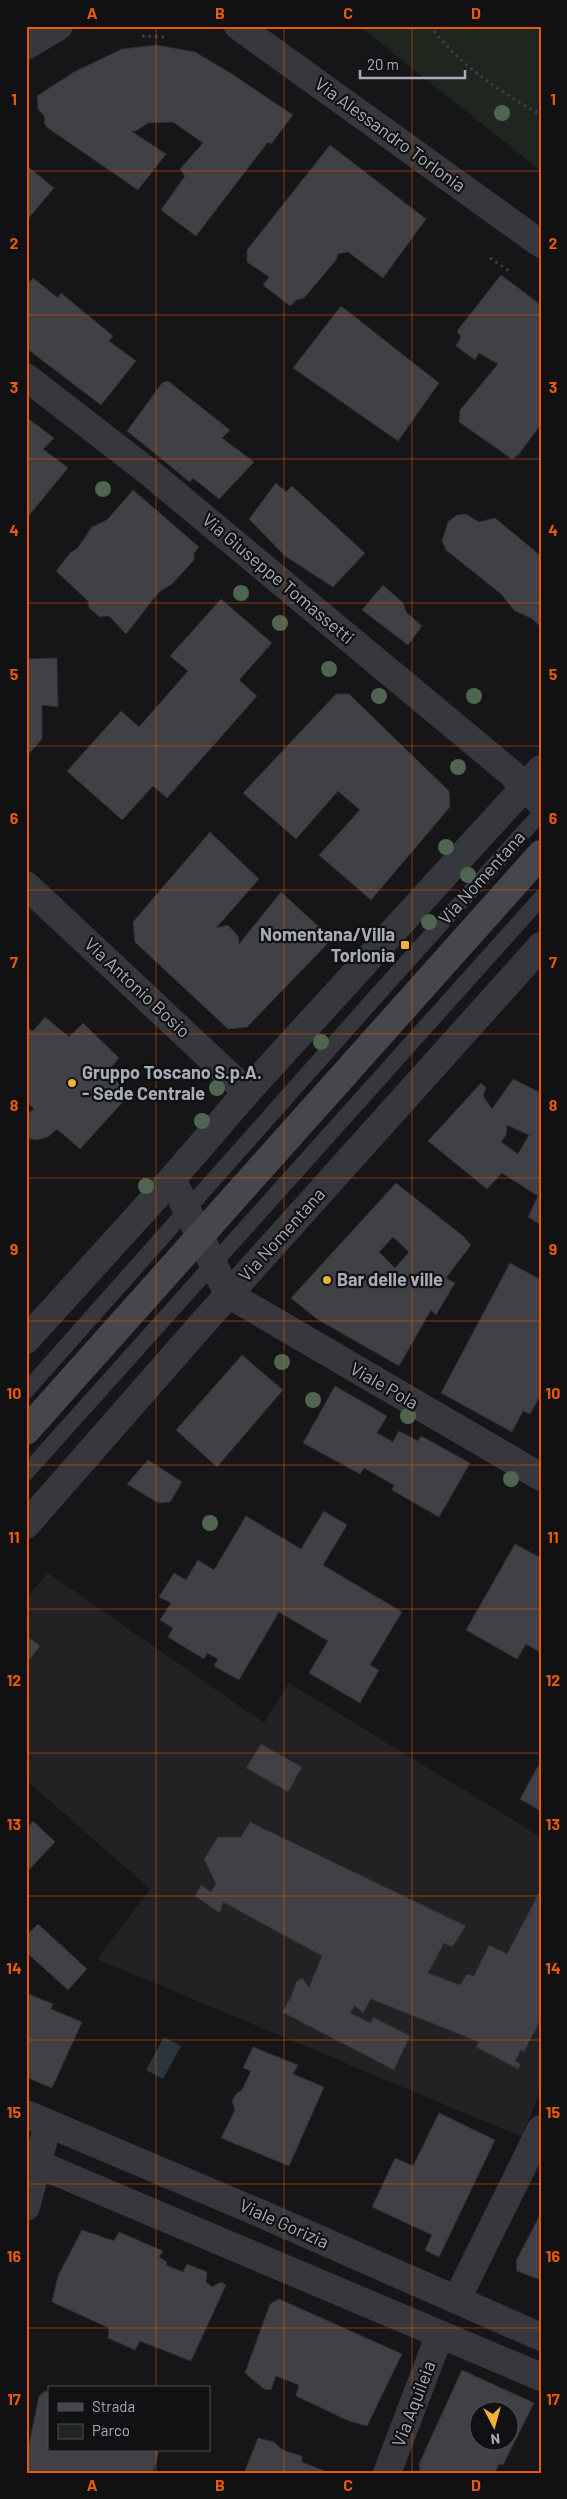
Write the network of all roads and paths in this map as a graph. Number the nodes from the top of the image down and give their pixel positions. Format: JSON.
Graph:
{"nodes":[{"id":1,"x":59,"y":26,"type":"edge"},
{"id":2,"x":238,"y":26,"type":"edge"},
{"id":3,"x":430,"y":26,"type":"edge"},
{"id":4,"x":142,"y":36,"type":"dead end"},
{"id":5,"x":166,"y":37,"type":"dead end"},
{"id":6,"x":26,"y":46,"type":"edge"},
{"id":7,"x":541,"y":115,"type":"edge"},
{"id":8,"x":541,"y":244,"type":"edge"},
{"id":9,"x":490,"y":258,"type":"dead end"},
{"id":10,"x":509,"y":271,"type":"dead end"},
{"id":11,"x":26,"y":377,"type":"edge"},
{"id":12,"x":536,"y":786,"type":"edge"},
{"id":13,"x":541,"y":813,"type":"edge"},
{"id":14,"x":541,"y":854,"type":"edge"},
{"id":15,"x":26,"y":885,"type":"edge"},
{"id":16,"x":541,"y":898,"type":"edge"},
{"id":17,"x":541,"y":946,"type":"edge"},
{"id":18,"x":247,"y":1092,"type":"junction"},
{"id":19,"x":172,"y":1179,"type":"junction"},
{"id":20,"x":188,"y":1210,"type":"junction"},
{"id":21,"x":200,"y":1234,"type":"junction"},
{"id":22,"x":214,"y":1264,"type":"junction"},
{"id":23,"x":228,"y":1294,"type":"junction"},
{"id":24,"x":26,"y":1340,"type":"edge"},
{"id":25,"x":26,"y":1391,"type":"edge"},
{"id":26,"x":26,"y":1431,"type":"edge"},
{"id":27,"x":26,"y":1473,"type":"edge"},
{"id":28,"x":541,"y":1477,"type":"edge"},
{"id":29,"x":26,"y":1525,"type":"edge"},
{"id":30,"x":37,"y":2119,"type":"edge"},
{"id":31,"x":541,"y":2129,"type":"edge"},
{"id":32,"x":32,"y":2161,"type":"edge"},
{"id":33,"x":26,"y":2207,"type":"edge"},
{"id":34,"x":264,"y":2215,"type":"junction"},
{"id":35,"x":247,"y":2251,"type":"junction"},
{"id":36,"x":457,"y":2299,"type":"junction"},
{"id":37,"x":440,"y":2334,"type":"junction"},
{"id":38,"x":541,"y":2337,"type":"edge"},
{"id":39,"x":541,"y":2377,"type":"edge"},
{"id":40,"x":388,"y":2473,"type":"edge"}],
"edges":[{"from":1,"to":6,"type":"street"},
{"from":2,"to":8,"type":"street","name":"Via Alessandro Torlonia"},
{"from":3,"to":7,"type":"path"},
{"from":4,"to":5,"type":"path"},
{"from":9,"to":10,"type":"path"},
{"from":11,"to":12,"type":"street","name":"Via Giuseppe Tomassetti"},
{"from":12,"to":18,"type":"street","name":"Via Nomentana"},
{"from":13,"to":20,"type":"lane","name":"Via Nomentana"},
{"from":14,"to":21,"type":"main road","name":"Via Nomentana"},
{"from":15,"to":18,"type":"street","name":"Via Antonio Bosio"},
{"from":16,"to":22,"type":"lane","name":"Via Nomentana"},
{"from":17,"to":23,"type":"street","name":"Via Nomentana"},
{"from":18,"to":19,"type":"street","name":"Via Nomentana"},
{"from":19,"to":20,"type":"street"},
{"from":19,"to":24,"type":"street","name":"Via Nomentana"},
{"from":20,"to":21,"type":"street"},
{"from":20,"to":25,"type":"lane","name":"Via Nomentana"},
{"from":21,"to":22,"type":"street"},
{"from":21,"to":26,"type":"main road","name":"Via Nomentana"},
{"from":22,"to":23,"type":"street"},
{"from":22,"to":27,"type":"lane","name":"Via Nomentana"},
{"from":23,"to":28,"type":"street","name":"Viale Pola"},
{"from":23,"to":29,"type":"street","name":"Via Nomentana"},
{"from":30,"to":32,"type":"street"},
{"from":30,"to":34,"type":"street","name":"Viale Gorizia"},
{"from":31,"to":36,"type":"street"},
{"from":32,"to":33,"type":"street"},
{"from":32,"to":35,"type":"street"},
{"from":34,"to":35,"type":"street"},
{"from":34,"to":36,"type":"street","name":"Viale Gorizia"},
{"from":35,"to":37,"type":"street"},
{"from":36,"to":38,"type":"street","name":"Viale Gorizia"},
{"from":37,"to":39,"type":"street"},
{"from":37,"to":40,"type":"street","name":"Via Aquileia"}]}
